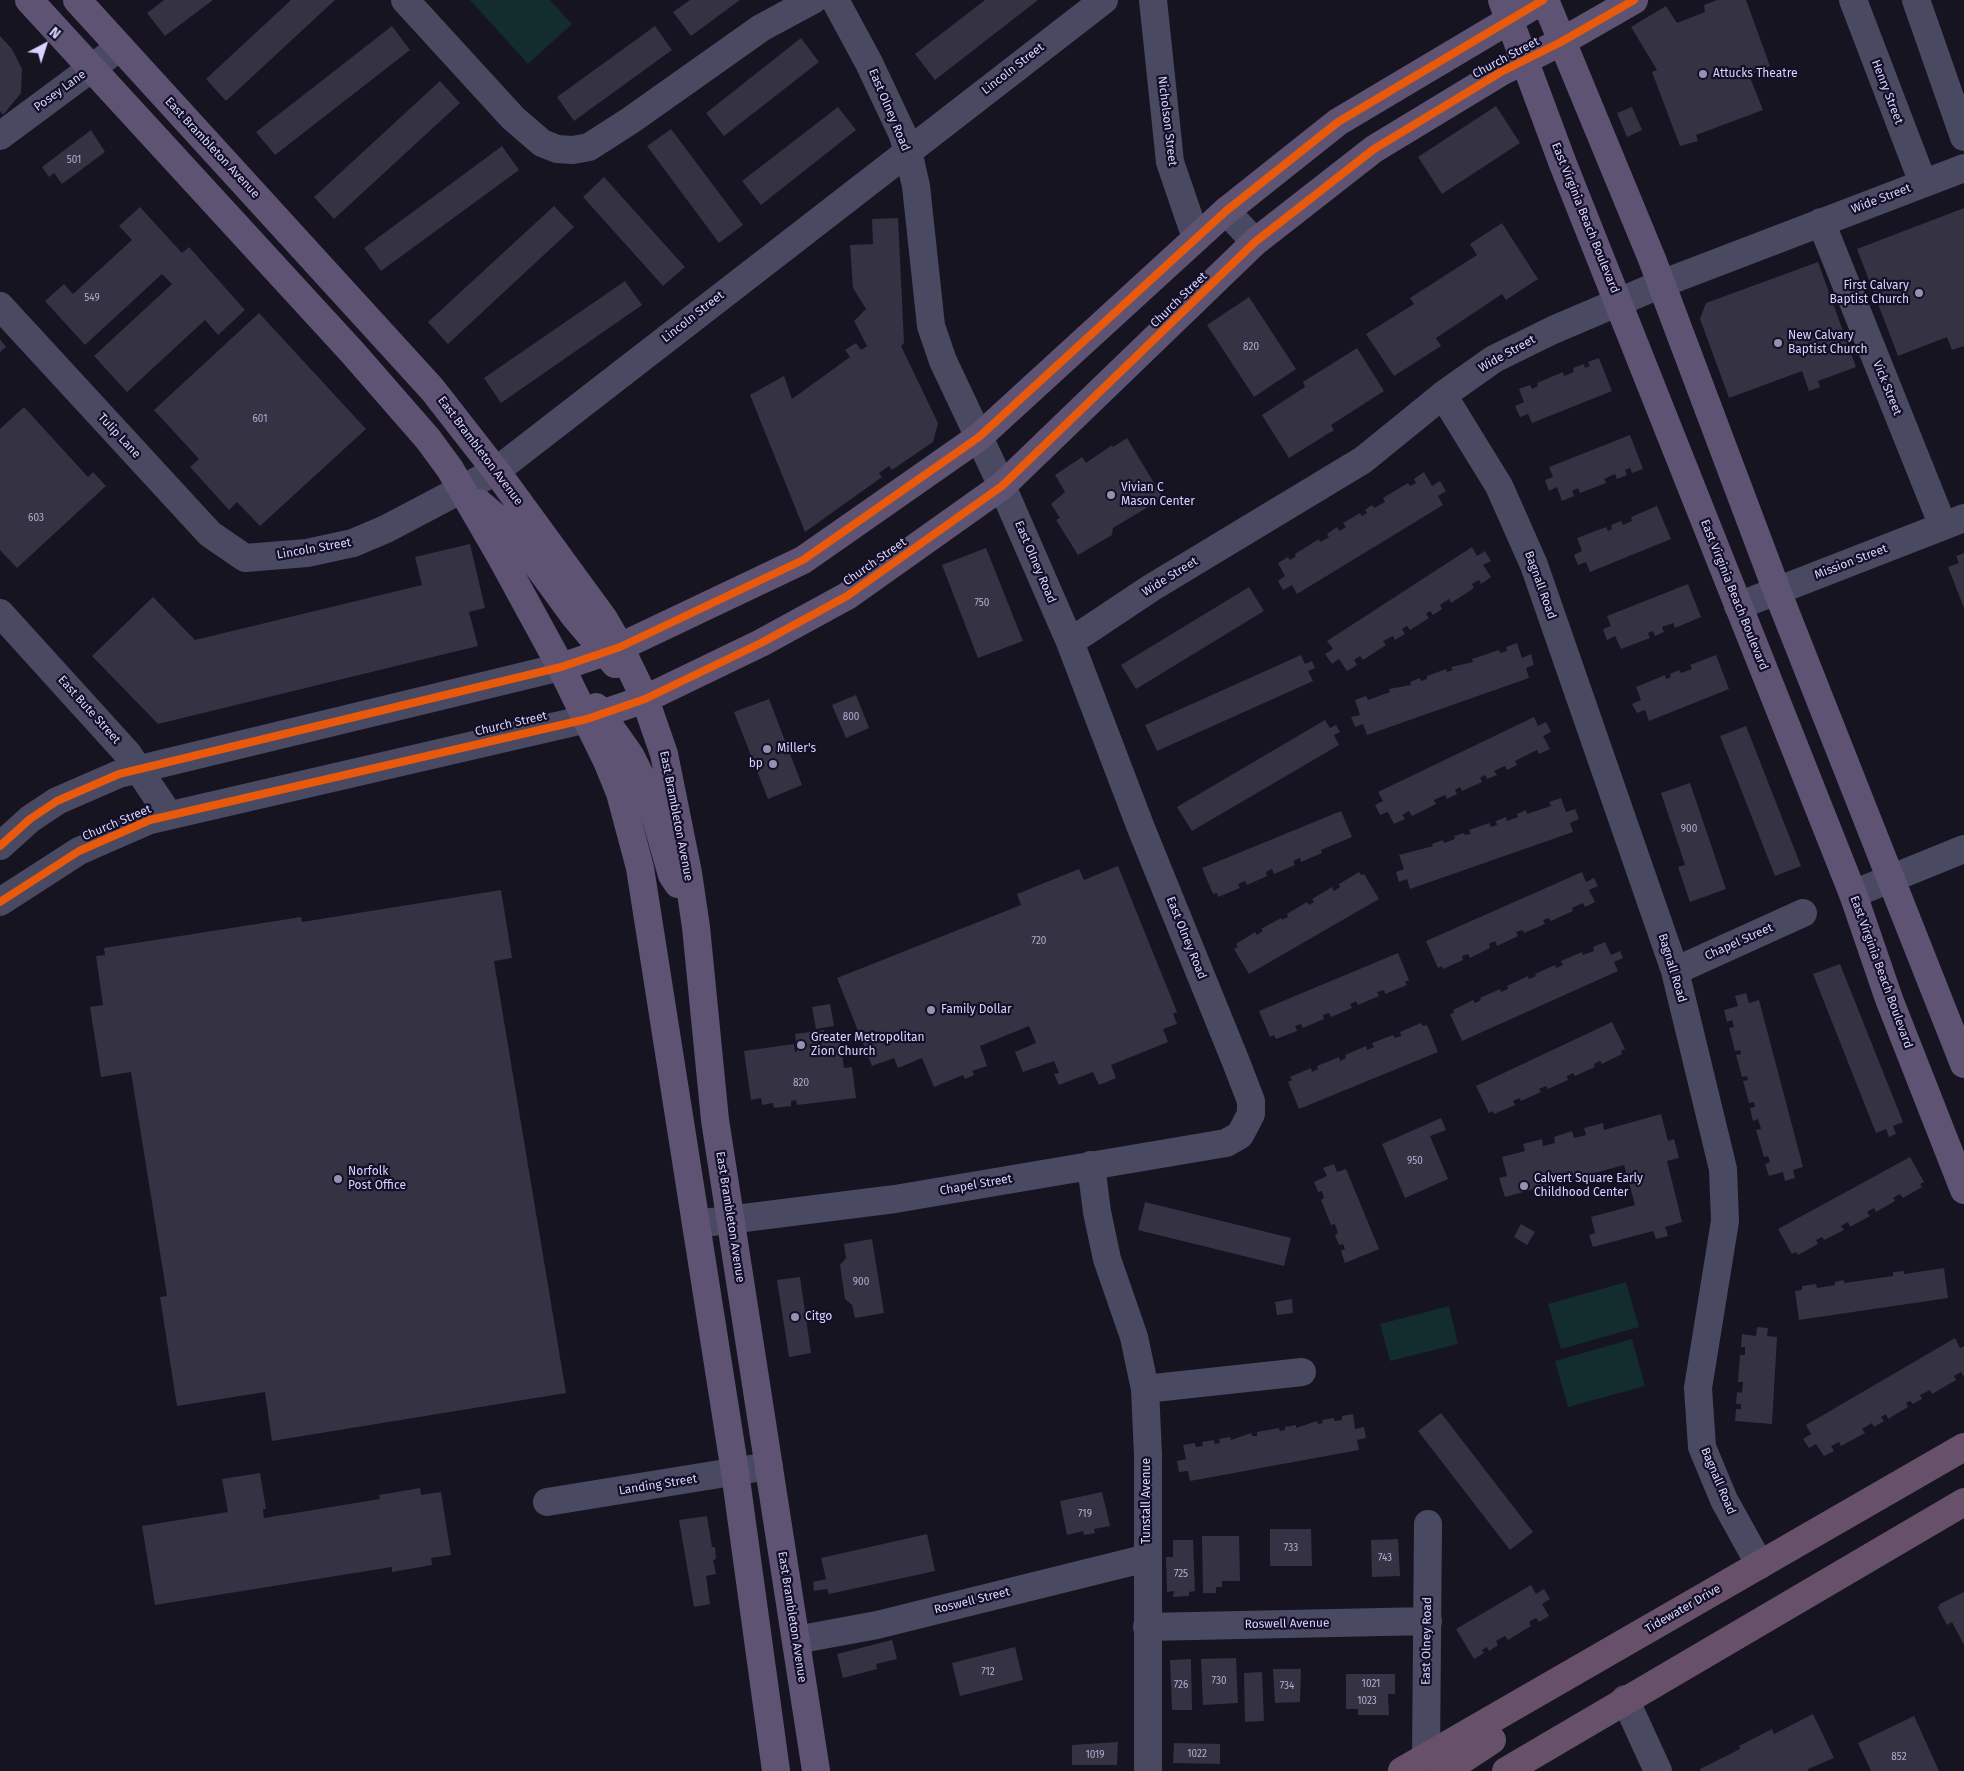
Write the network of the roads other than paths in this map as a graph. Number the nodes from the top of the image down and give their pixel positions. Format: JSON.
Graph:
{"nodes":[{"id":1,"x":29,"y":0,"type":"edge"},
{"id":2,"x":77,"y":0,"type":"edge"},
{"id":3,"x":405,"y":0,"type":"edge"},
{"id":4,"x":813,"y":0,"type":"edge"},
{"id":5,"x":835,"y":0,"type":"edge"},
{"id":6,"x":1104,"y":0,"type":"edge"},
{"id":7,"x":1154,"y":0,"type":"edge"},
{"id":8,"x":1544,"y":0,"type":"edge"},
{"id":9,"x":1634,"y":0,"type":"edge"},
{"id":10,"x":1853,"y":0,"type":"edge"},
{"id":11,"x":1916,"y":0,"type":"edge"},
{"id":12,"x":1506,"y":9,"type":"edge"},
{"id":13,"x":1561,"y":42,"type":"junction"},
{"id":14,"x":120,"y":47,"type":"junction"},
{"id":15,"x":1526,"y":59,"type":"junction"},
{"id":16,"x":91,"y":68,"type":"junction"},
{"id":17,"x":0,"y":136,"type":"edge"},
{"id":18,"x":1964,"y":137,"type":"edge"},
{"id":19,"x":908,"y":151,"type":"junction"},
{"id":20,"x":1964,"y":168,"type":"edge"},
{"id":21,"x":1922,"y":183,"type":"junction"},
{"id":22,"x":1226,"y":211,"type":"junction"},
{"id":23,"x":1821,"y":222,"type":"junction"},
{"id":24,"x":1196,"y":238,"type":"junction"},
{"id":25,"x":1255,"y":242,"type":"junction"},
{"id":26,"x":1661,"y":284,"type":"junction"},
{"id":27,"x":1618,"y":302,"type":"junction"},
{"id":28,"x":0,"y":306,"type":"edge"},
{"id":29,"x":1443,"y":395,"type":"junction"},
{"id":30,"x":979,"y":437,"type":"junction"},
{"id":31,"x":496,"y":471,"type":"junction"},
{"id":32,"x":1002,"y":486,"type":"junction"},
{"id":33,"x":462,"y":488,"type":"junction"},
{"id":34,"x":1953,"y":522,"type":"edge"},
{"id":35,"x":245,"y":558,"type":"joint"},
{"id":36,"x":1777,"y":591,"type":"junction"},
{"id":37,"x":1738,"y":606,"type":"junction"},
{"id":38,"x":0,"y":613,"type":"edge"},
{"id":39,"x":1070,"y":642,"type":"junction"},
{"id":40,"x":612,"y":649,"type":"junction"},
{"id":41,"x":561,"y":666,"type":"junction"},
{"id":42,"x":645,"y":700,"type":"junction"},
{"id":43,"x":594,"y":717,"type":"junction"},
{"id":44,"x":139,"y":769,"type":"junction"},
{"id":45,"x":168,"y":814,"type":"junction"},
{"id":46,"x":0,"y":846,"type":"edge"},
{"id":47,"x":1964,"y":848,"type":"edge"},
{"id":48,"x":1892,"y":878,"type":"junction"},
{"id":49,"x":1853,"y":894,"type":"junction"},
{"id":50,"x":0,"y":902,"type":"edge"},
{"id":51,"x":693,"y":909,"type":"junction"},
{"id":52,"x":1803,"y":913,"type":"dead end"},
{"id":53,"x":1675,"y":971,"type":"junction"},
{"id":54,"x":1964,"y":1064,"type":"edge"},
{"id":55,"x":1248,"y":1123,"type":"joint"},
{"id":56,"x":1091,"y":1165,"type":"junction"},
{"id":57,"x":1964,"y":1190,"type":"edge"},
{"id":58,"x":731,"y":1221,"type":"junction"},
{"id":59,"x":696,"y":1224,"type":"junction"},
{"id":60,"x":1302,"y":1372,"type":"dead end"},
{"id":61,"x":1145,"y":1389,"type":"junction"},
{"id":62,"x":1964,"y":1447,"type":"edge"},
{"id":63,"x":769,"y":1466,"type":"junction"},
{"id":64,"x":735,"y":1472,"type":"junction"},
{"id":65,"x":547,"y":1502,"type":"dead end"},
{"id":66,"x":1964,"y":1502,"type":"edge"},
{"id":67,"x":1428,"y":1524,"type":"dead end"},
{"id":68,"x":1147,"y":1558,"type":"junction"},
{"id":69,"x":1760,"y":1565,"type":"junction"},
{"id":70,"x":1428,"y":1621,"type":"junction"},
{"id":71,"x":1146,"y":1627,"type":"junction"},
{"id":72,"x":796,"y":1640,"type":"junction"},
{"id":73,"x":1625,"y":1699,"type":"junction"},
{"id":74,"x":1435,"y":1764,"type":"edge"},
{"id":75,"x":776,"y":1771,"type":"edge"},
{"id":76,"x":816,"y":1771,"type":"edge"},
{"id":77,"x":1148,"y":1771,"type":"edge"},
{"id":78,"x":1402,"y":1771,"type":"edge"},
{"id":79,"x":1506,"y":1771,"type":"edge"},
{"id":80,"x":1658,"y":1771,"type":"edge"}],
"edges":[{"from":1,"to":16,"type":"main road"},
{"from":2,"to":14,"type":"main road","name":"East Brambleton Avenue"},
{"from":3,"to":4,"type":"street"},
{"from":5,"to":19,"type":"street","name":"East Olney Road"},
{"from":6,"to":19,"type":"street","name":"Lincoln Street"},
{"from":7,"to":24,"type":"street","name":"Nicholson Street"},
{"from":8,"to":12,"type":"main road"},
{"from":8,"to":13,"type":"main road"},
{"from":9,"to":13,"type":"main road","name":"Church Street"},
{"from":10,"to":21,"type":"street","name":"Henry Street"},
{"from":11,"to":18,"type":"street"},
{"from":12,"to":15,"type":"main road","name":"East Virginia Beach Boulevard"},
{"from":12,"to":22,"type":"main road"},
{"from":13,"to":15,"type":"main road","name":"Church Street"},
{"from":13,"to":26,"type":"main road"},
{"from":14,"to":16,"type":"street","name":"Posey Lane"},
{"from":14,"to":31,"type":"main road","name":"East Brambleton Avenue"},
{"from":15,"to":25,"type":"main road","name":"Church Street"},
{"from":15,"to":27,"type":"main road","name":"East Virginia Beach Boulevard"},
{"from":16,"to":17,"type":"street","name":"Posey Lane"},
{"from":16,"to":33,"type":"main road"},
{"from":19,"to":30,"type":"street","name":"East Olney Road"},
{"from":19,"to":31,"type":"street","name":"Lincoln Street"},
{"from":20,"to":21,"type":"street","name":"Wide Street"},
{"from":21,"to":23,"type":"street","name":"Wide Street"},
{"from":22,"to":24,"type":"main road"},
{"from":22,"to":25,"type":"street"},
{"from":23,"to":26,"type":"street","name":"Wide Street"},
{"from":23,"to":34,"type":"street","name":"Vick Street"},
{"from":24,"to":30,"type":"main road"},
{"from":25,"to":32,"type":"main road","name":"Church Street"},
{"from":26,"to":27,"type":"street","name":"Wide Street"},
{"from":26,"to":36,"type":"main road"},
{"from":27,"to":29,"type":"street","name":"Wide Street"},
{"from":27,"to":37,"type":"main road","name":"East Virginia Beach Boulevard"},
{"from":28,"to":35,"type":"street","name":"Tulip Lane"},
{"from":29,"to":39,"type":"street","name":"Wide Street"},
{"from":29,"to":53,"type":"street","name":"Bagnall Road"},
{"from":30,"to":32,"type":"street","name":"East Olney Road"},
{"from":30,"to":40,"type":"main road"},
{"from":31,"to":33,"type":"street","name":"Lincoln Street"},
{"from":31,"to":40,"type":"main road","name":"East Brambleton Avenue"},
{"from":32,"to":39,"type":"street","name":"East Olney Road"},
{"from":32,"to":42,"type":"main road","name":"Church Street"},
{"from":33,"to":35,"type":"street","name":"Lincoln Street"},
{"from":33,"to":40,"type":"main road"},
{"from":33,"to":41,"type":"main road"},
{"from":34,"to":36,"type":"street","name":"Mission Street"},
{"from":36,"to":37,"type":"street","name":"Mission Street"},
{"from":36,"to":48,"type":"main road"},
{"from":37,"to":49,"type":"main road","name":"East Virginia Beach Boulevard"},
{"from":38,"to":44,"type":"street","name":"East Bute Street"},
{"from":39,"to":55,"type":"street","name":"East Olney Road"},
{"from":40,"to":41,"type":"main road"},
{"from":40,"to":42,"type":"main road","name":"East Brambleton Avenue"},
{"from":41,"to":43,"type":"main road"},
{"from":41,"to":44,"type":"street"},
{"from":42,"to":43,"type":"main road","name":"Church Street"},
{"from":42,"to":51,"type":"main road","name":"East Brambleton Avenue"},
{"from":43,"to":45,"type":"street","name":"Church Street"},
{"from":43,"to":51,"type":"main road"},
{"from":43,"to":59,"type":"main road"},
{"from":44,"to":45,"type":"street","name":"East Bute Street"},
{"from":44,"to":46,"type":"street"},
{"from":45,"to":50,"type":"street","name":"Church Street"},
{"from":47,"to":48,"type":"street"},
{"from":48,"to":49,"type":"street"},
{"from":48,"to":54,"type":"main road"},
{"from":49,"to":57,"type":"main road","name":"East Virginia Beach Boulevard"},
{"from":51,"to":58,"type":"main road","name":"East Brambleton Avenue"},
{"from":52,"to":53,"type":"street","name":"Chapel Street"},
{"from":53,"to":69,"type":"street","name":"Bagnall Road"},
{"from":55,"to":56,"type":"street","name":"Chapel Street"},
{"from":56,"to":58,"type":"street","name":"Chapel Street"},
{"from":56,"to":61,"type":"street"},
{"from":58,"to":59,"type":"street","name":"Chapel Street"},
{"from":58,"to":63,"type":"main road","name":"East Brambleton Avenue"},
{"from":59,"to":64,"type":"main road"},
{"from":60,"to":61,"type":"street"},
{"from":61,"to":68,"type":"street","name":"Tunstall Avenue"},
{"from":62,"to":69,"type":"highway","name":"Tidewater Drive"},
{"from":63,"to":64,"type":"street","name":"Landing Street"},
{"from":63,"to":72,"type":"main road","name":"East Brambleton Avenue"},
{"from":64,"to":65,"type":"street","name":"Landing Street"},
{"from":64,"to":75,"type":"main road"},
{"from":66,"to":73,"type":"highway"},
{"from":67,"to":70,"type":"street","name":"East Olney Road"},
{"from":68,"to":71,"type":"street","name":"Tunstall Avenue"},
{"from":68,"to":72,"type":"street","name":"Roswell Street"},
{"from":69,"to":74,"type":"highway","name":"Tidewater Drive"},
{"from":70,"to":71,"type":"street","name":"Roswell Avenue"},
{"from":70,"to":74,"type":"street","name":"East Olney Road"},
{"from":71,"to":77,"type":"street","name":"Tunstall Avenue"},
{"from":72,"to":76,"type":"main road","name":"East Brambleton Avenue"},
{"from":73,"to":79,"type":"highway"},
{"from":73,"to":80,"type":"street"},
{"from":74,"to":78,"type":"highway"}]}
